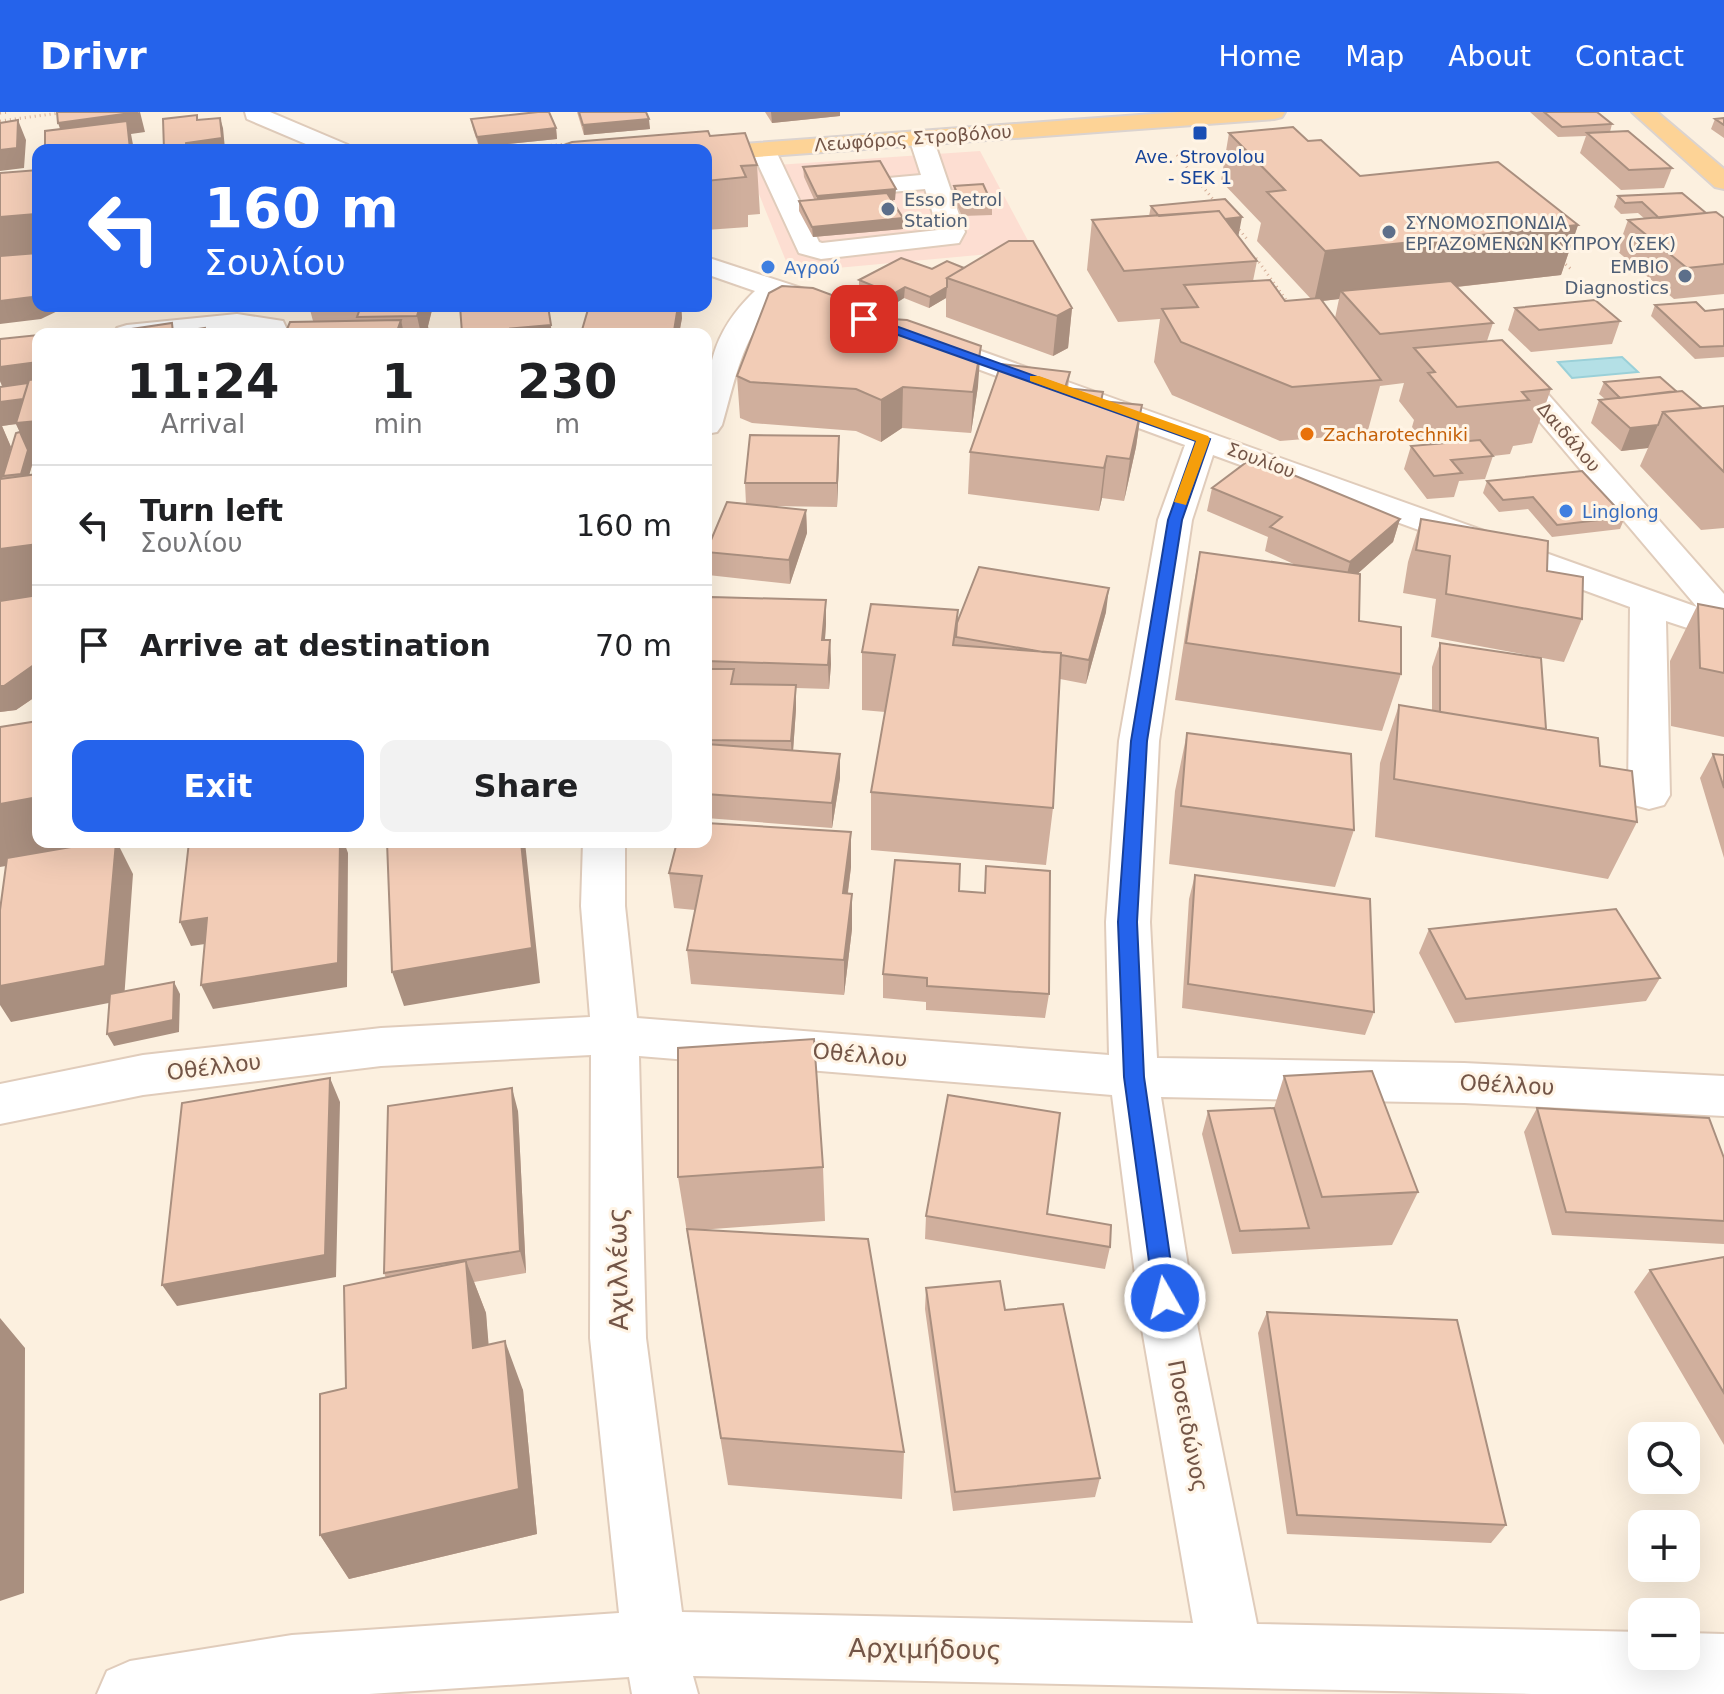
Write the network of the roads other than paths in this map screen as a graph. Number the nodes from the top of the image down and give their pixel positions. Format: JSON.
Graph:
{"nodes":[{"id":1,"x":1274,"y":112,"type":"edge"},
{"id":2,"x":1643,"y":112,"type":"edge"},
{"id":3,"x":255,"y":114,"type":"dead end"},
{"id":4,"x":293,"y":132,"type":"junction"},
{"id":5,"x":921,"y":138,"type":"junction"},
{"id":6,"x":308,"y":144,"type":"edge"},
{"id":7,"x":324,"y":144,"type":"edge"},
{"id":8,"x":712,"y":150,"type":"edge"},
{"id":9,"x":753,"y":150,"type":"junction"},
{"id":10,"x":712,"y":157,"type":"edge"},
{"id":11,"x":935,"y":181,"type":"junction"},
{"id":12,"x":1724,"y":182,"type":"edge"},
{"id":13,"x":784,"y":194,"type":"junction"},
{"id":14,"x":712,"y":267,"type":"edge"},
{"id":15,"x":775,"y":287,"type":"junction"},
{"id":16,"x":187,"y":328,"type":"edge"},
{"id":17,"x":273,"y":328,"type":"edge"},
{"id":18,"x":1487,"y":343,"type":"edge"},
{"id":19,"x":712,"y":406,"type":"edge"},
{"id":20,"x":1203,"y":439,"type":"junction"},
{"id":21,"x":1648,"y":603,"type":"junction"},
{"id":22,"x":1724,"y":616,"type":"edge"},
{"id":23,"x":1724,"y":629,"type":"edge"},
{"id":24,"x":1649,"y":795,"type":"dead end"},
{"id":25,"x":604,"y":848,"type":"edge"},
{"id":26,"x":615,"y":1035,"type":"junction"},
{"id":27,"x":1134,"y":1077,"type":"junction"},
{"id":28,"x":1724,"y":1096,"type":"edge"},
{"id":29,"x":0,"y":1104,"type":"edge"},
{"id":30,"x":1231,"y":1654,"type":"junction"},
{"id":31,"x":1724,"y":1666,"type":"edge"},
{"id":32,"x":660,"y":1669,"type":"edge"},
{"id":33,"x":130,"y":1694,"type":"edge"}],
"edges":[{"from":1,"to":5,"type":"main road","name":"Λεωφόρος Στροβόλου"},
{"from":2,"to":12,"type":"main road"},
{"from":3,"to":4,"type":"street"},
{"from":4,"to":6,"type":"street"},
{"from":4,"to":7,"type":"street"},
{"from":5,"to":9,"type":"main road","name":"Λεωφόρος Στροβόλου"},
{"from":5,"to":11,"type":"street"},
{"from":8,"to":9,"type":"main road","name":"Λεωφόρος Στροβόλου"},
{"from":9,"to":10,"type":"main road","name":"Λεωφόρος Στροβόλου"},
{"from":9,"to":13,"type":"street"},
{"from":11,"to":13,"type":"street"},
{"from":11,"to":13,"type":"street"},
{"from":14,"to":15,"type":"street","name":"Σουλίου"},
{"from":15,"to":19,"type":"street"},
{"from":15,"to":20,"type":"street","name":"Σουλίου"},
{"from":16,"to":17,"type":"street"},
{"from":18,"to":22,"type":"street","name":"Δαιδάλου"},
{"from":20,"to":21,"type":"street","name":"Σουλίου"},
{"from":20,"to":27,"type":"street","name":"Ποσειδώνος"},
{"from":21,"to":23,"type":"street","name":"Σουλίου"},
{"from":21,"to":24,"type":"street"},
{"from":25,"to":26,"type":"street","name":"Αχιλλέως"},
{"from":26,"to":27,"type":"street","name":"Οθέλλου"},
{"from":26,"to":29,"type":"street","name":"Οθέλλου"},
{"from":26,"to":32,"type":"street","name":"Αχιλλέως"},
{"from":27,"to":28,"type":"street","name":"Οθέλλου"},
{"from":27,"to":30,"type":"street","name":"Ποσειδώνος"},
{"from":30,"to":31,"type":"street","name":"Αρχιμήδους"},
{"from":30,"to":32,"type":"street","name":"Αρχιμήδους"},
{"from":32,"to":33,"type":"street","name":"Αρχιμήδους"}]}
